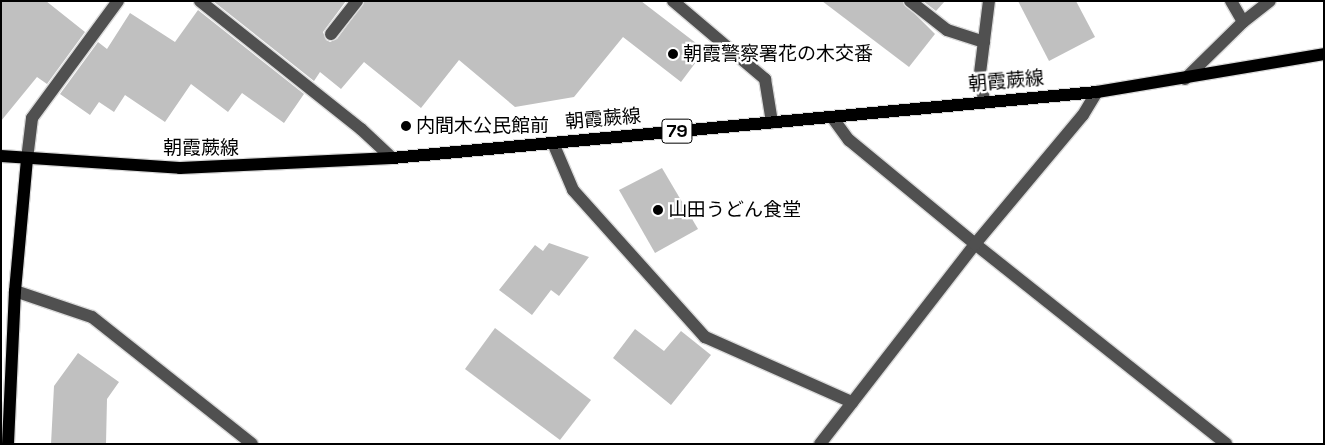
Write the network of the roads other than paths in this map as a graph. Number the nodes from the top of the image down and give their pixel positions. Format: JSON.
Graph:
{"nodes":[{"id":1,"x":118,"y":1,"type":"edge"},
{"id":2,"x":200,"y":1,"type":"edge"},
{"id":3,"x":357,"y":1,"type":"edge"},
{"id":4,"x":673,"y":1,"type":"edge"},
{"id":5,"x":910,"y":1,"type":"edge"},
{"id":6,"x":989,"y":1,"type":"edge"},
{"id":7,"x":1231,"y":1,"type":"edge"},
{"id":8,"x":1270,"y":1,"type":"edge"},
{"id":9,"x":1243,"y":22,"type":"junction"},
{"id":10,"x":331,"y":34,"type":"dead end"},
{"id":11,"x":984,"y":42,"type":"junction"},
{"id":12,"x":1324,"y":54,"type":"edge"},
{"id":13,"x":1184,"y":79,"type":"junction"},
{"id":14,"x":1097,"y":92,"type":"junction"},
{"id":15,"x":984,"y":101,"type":"junction"},
{"id":16,"x":832,"y":116,"type":"junction"},
{"id":17,"x":772,"y":122,"type":"junction"},
{"id":18,"x":553,"y":143,"type":"junction"},
{"id":19,"x":1,"y":156,"type":"edge"},
{"id":20,"x":392,"y":158,"type":"junction"},
{"id":21,"x":27,"y":159,"type":"junction"},
{"id":22,"x":974,"y":244,"type":"junction"},
{"id":23,"x":15,"y":291,"type":"junction"},
{"id":24,"x":852,"y":402,"type":"junction"},
{"id":25,"x":8,"y":444,"type":"edge"},
{"id":26,"x":252,"y":444,"type":"edge"},
{"id":27,"x":820,"y":444,"type":"edge"},
{"id":28,"x":1226,"y":444,"type":"edge"}],
"edges":[{"from":1,"to":21,"type":"street"},
{"from":2,"to":20,"type":"street"},
{"from":3,"to":10,"type":"street"},
{"from":4,"to":17,"type":"street"},
{"from":5,"to":11,"type":"street"},
{"from":6,"to":11,"type":"street"},
{"from":7,"to":9,"type":"street"},
{"from":8,"to":9,"type":"street"},
{"from":9,"to":13,"type":"street"},
{"from":11,"to":15,"type":"street"},
{"from":12,"to":13,"type":"main road","name":"朝霞蕨線","number":"79"},
{"from":13,"to":14,"type":"main road","name":"朝霞蕨線","number":"79"},
{"from":14,"to":15,"type":"main road","name":"朝霞蕨線","number":"79"},
{"from":14,"to":22,"type":"street"},
{"from":15,"to":16,"type":"main road","name":"朝霞蕨線","number":"79"},
{"from":16,"to":17,"type":"main road","name":"朝霞蕨線","number":"79"},
{"from":16,"to":22,"type":"street"},
{"from":17,"to":18,"type":"main road","name":"朝霞蕨線","number":"79"},
{"from":18,"to":20,"type":"main road","name":"朝霞蕨線","number":"79"},
{"from":18,"to":24,"type":"street"},
{"from":19,"to":21,"type":"main road","name":"朝霞蕨線","number":"79"},
{"from":20,"to":21,"type":"main road","name":"朝霞蕨線","number":"79"},
{"from":21,"to":23,"type":"main road"},
{"from":22,"to":24,"type":"street"},
{"from":22,"to":28,"type":"street"},
{"from":23,"to":25,"type":"main road"},
{"from":23,"to":26,"type":"street"},
{"from":24,"to":27,"type":"street"}]}
